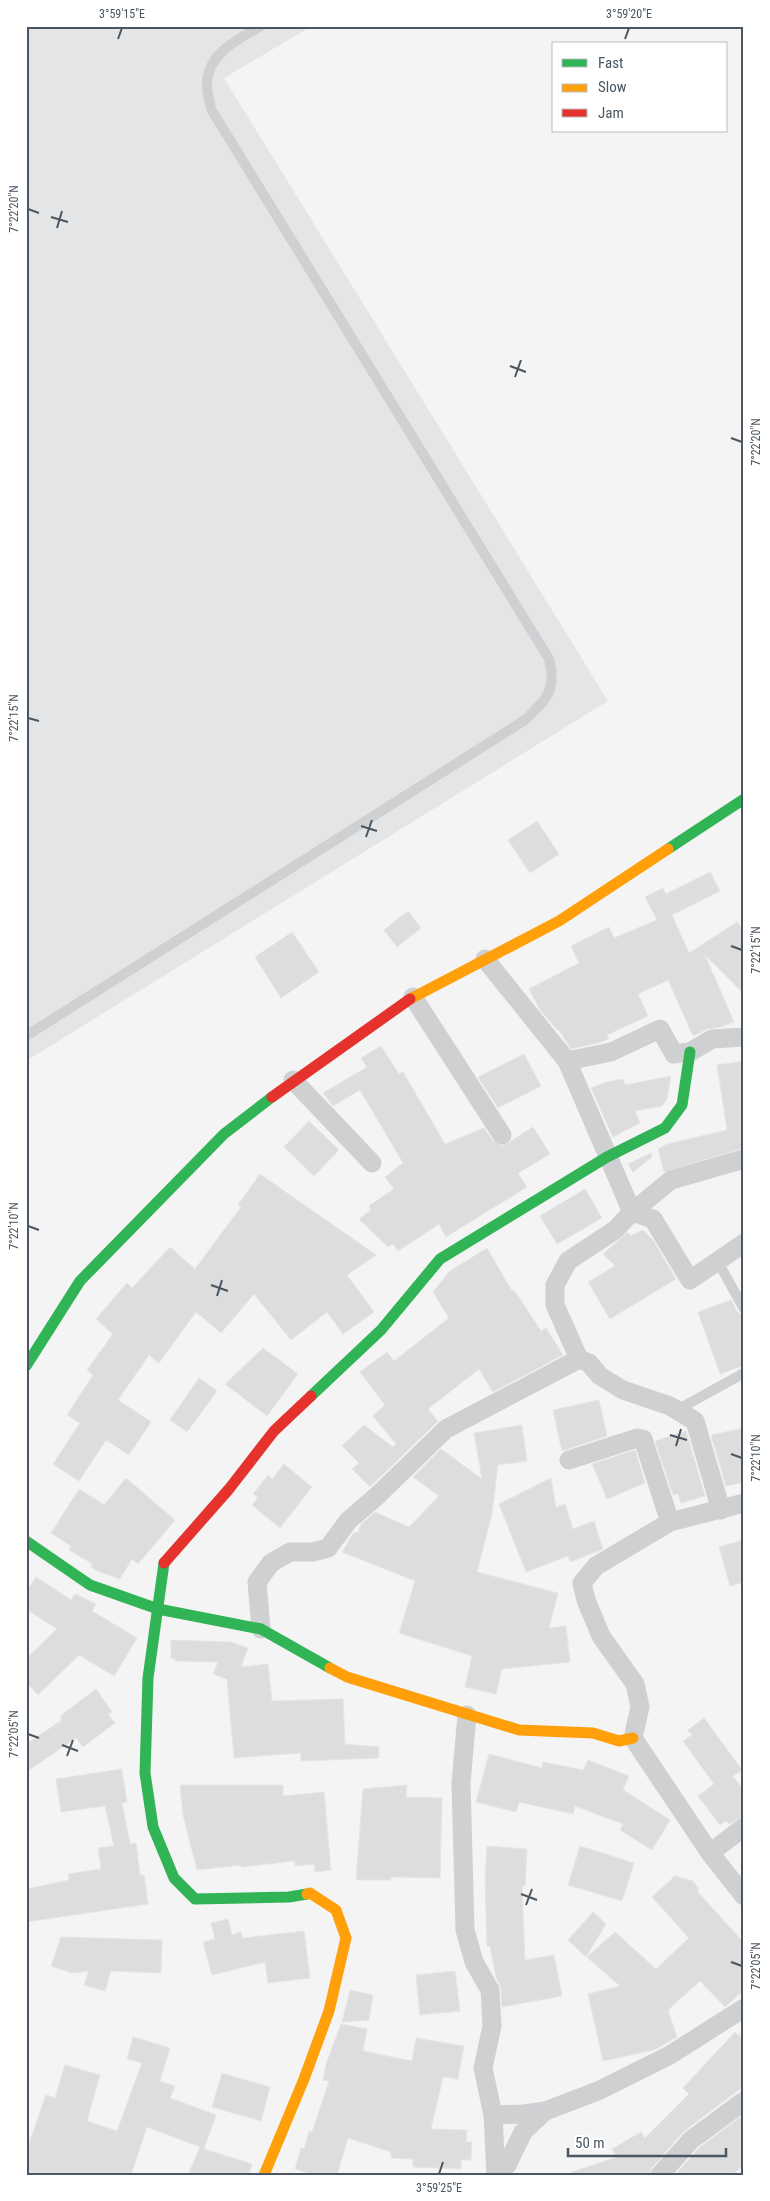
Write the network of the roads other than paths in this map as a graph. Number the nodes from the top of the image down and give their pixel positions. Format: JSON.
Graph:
{"nodes":[{"id":1,"x":261,"y":26,"type":"edge"},
{"id":2,"x":744,"y":799,"type":"edge"},
{"id":3,"x":485,"y":959,"type":"junction"},
{"id":4,"x":413,"y":997,"type":"junction"},
{"id":5,"x":26,"y":1036,"type":"edge"},
{"id":6,"x":744,"y":1037,"type":"edge"},
{"id":7,"x":690,"y":1052,"type":"junction"},
{"id":8,"x":567,"y":1061,"type":"junction"},
{"id":9,"x":294,"y":1080,"type":"junction"},
{"id":10,"x":502,"y":1135,"type":"dead end"},
{"id":11,"x":607,"y":1157,"type":"junction"},
{"id":12,"x":744,"y":1159,"type":"edge"},
{"id":13,"x":372,"y":1163,"type":"dead end"},
{"id":14,"x":632,"y":1212,"type":"junction"},
{"id":15,"x":744,"y":1243,"type":"edge"},
{"id":16,"x":717,"y":1260,"type":"junction"},
{"id":17,"x":744,"y":1309,"type":"edge"},
{"id":18,"x":579,"y":1359,"type":"junction"},
{"id":19,"x":26,"y":1366,"type":"edge"},
{"id":20,"x":744,"y":1373,"type":"edge"},
{"id":21,"x":677,"y":1410,"type":"junction"},
{"id":22,"x":568,"y":1460,"type":"dead end"},
{"id":23,"x":744,"y":1503,"type":"edge"},
{"id":24,"x":721,"y":1510,"type":"junction"},
{"id":25,"x":670,"y":1522,"type":"junction"},
{"id":26,"x":26,"y":1541,"type":"edge"},
{"id":27,"x":158,"y":1609,"type":"junction"},
{"id":28,"x":261,"y":1629,"type":"junction"},
{"id":29,"x":467,"y":1715,"type":"junction"},
{"id":30,"x":633,"y":1738,"type":"junction"},
{"id":31,"x":744,"y":1827,"type":"edge"},
{"id":32,"x":710,"y":1853,"type":"junction"},
{"id":33,"x":744,"y":1896,"type":"edge"},
{"id":34,"x":744,"y":2008,"type":"edge"},
{"id":35,"x":744,"y":2101,"type":"edge"},
{"id":36,"x":545,"y":2111,"type":"junction"},
{"id":37,"x":493,"y":2115,"type":"junction"},
{"id":38,"x":264,"y":2175,"type":"edge"},
{"id":39,"x":496,"y":2175,"type":"edge"},
{"id":40,"x":660,"y":2175,"type":"edge"}],
"edges":[{"from":1,"to":5,"type":"lane"},
{"from":2,"to":3,"type":"street"},
{"from":3,"to":4,"type":"street"},
{"from":3,"to":8,"type":"street"},
{"from":4,"to":9,"type":"street"},
{"from":4,"to":10,"type":"street"},
{"from":6,"to":7,"type":"street"},
{"from":7,"to":8,"type":"street"},
{"from":7,"to":11,"type":"street"},
{"from":8,"to":11,"type":"street"},
{"from":9,"to":13,"type":"street"},
{"from":9,"to":19,"type":"street"},
{"from":11,"to":14,"type":"street"},
{"from":11,"to":27,"type":"street"},
{"from":12,"to":14,"type":"street"},
{"from":14,"to":16,"type":"street"},
{"from":14,"to":18,"type":"street"},
{"from":15,"to":16,"type":"street"},
{"from":16,"to":17,"type":"lane"},
{"from":18,"to":21,"type":"street"},
{"from":18,"to":28,"type":"street"},
{"from":20,"to":21,"type":"lane"},
{"from":21,"to":24,"type":"street"},
{"from":22,"to":25,"type":"street"},
{"from":23,"to":24,"type":"street"},
{"from":24,"to":25,"type":"street"},
{"from":25,"to":30,"type":"street"},
{"from":26,"to":27,"type":"street"},
{"from":27,"to":28,"type":"street"},
{"from":27,"to":38,"type":"street"},
{"from":28,"to":29,"type":"street"},
{"from":29,"to":30,"type":"street"},
{"from":29,"to":37,"type":"street"},
{"from":30,"to":32,"type":"street"},
{"from":31,"to":32,"type":"street"},
{"from":32,"to":33,"type":"street"},
{"from":34,"to":36,"type":"street"},
{"from":35,"to":40,"type":"street"},
{"from":36,"to":37,"type":"street"},
{"from":36,"to":39,"type":"street"},
{"from":37,"to":39,"type":"street"}]}
